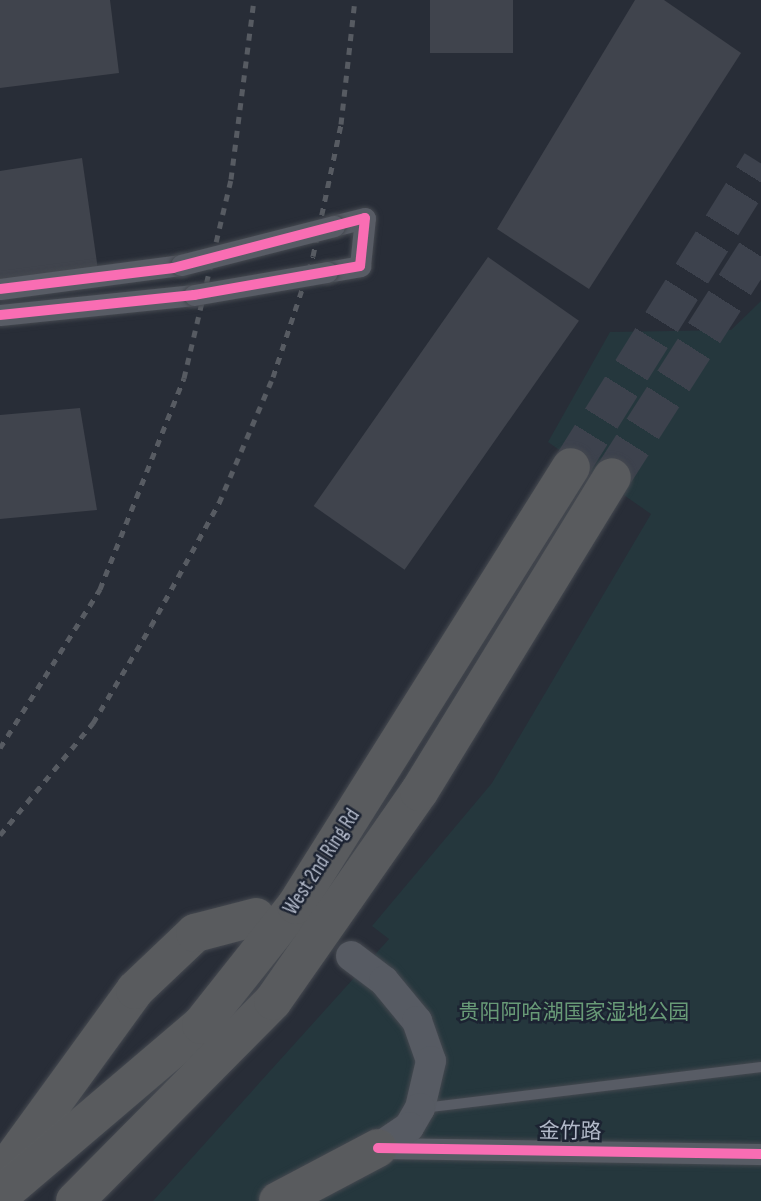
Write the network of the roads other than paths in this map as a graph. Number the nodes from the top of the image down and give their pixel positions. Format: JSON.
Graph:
{"nodes":[{"id":1,"x":0,"y":289,"type":"edge"},
{"id":2,"x":0,"y":315,"type":"edge"},
{"id":3,"x":571,"y":467,"type":"tunnel mouth"},
{"id":4,"x":612,"y":477,"type":"tunnel mouth"},
{"id":5,"x":256,"y":917,"type":"dead end"},
{"id":6,"x":351,"y":956,"type":"dead end"},
{"id":7,"x":761,"y":1067,"type":"edge"},
{"id":8,"x":420,"y":1108,"type":"junction"},
{"id":9,"x":378,"y":1148,"type":"junction"},
{"id":10,"x":761,"y":1154,"type":"edge"},
{"id":11,"x":0,"y":1176,"type":"edge"},
{"id":12,"x":0,"y":1196,"type":"edge"},
{"id":13,"x":75,"y":1201,"type":"edge"},
{"id":14,"x":278,"y":1201,"type":"edge"}],
"edges":[{"from":1,"to":2,"type":"street","bridge":true},
{"from":3,"to":12,"type":"highway","name":"West 2nd Ring Rd"},
{"from":4,"to":13,"type":"highway","name":"West 2nd Ring Rd"},
{"from":5,"to":11,"type":"highway"},
{"from":6,"to":8,"type":"main road"},
{"from":7,"to":8,"type":"lane"},
{"from":8,"to":9,"type":"main road"},
{"from":9,"to":10,"type":"street","name":"金竹路"},
{"from":9,"to":14,"type":"highway"}]}
